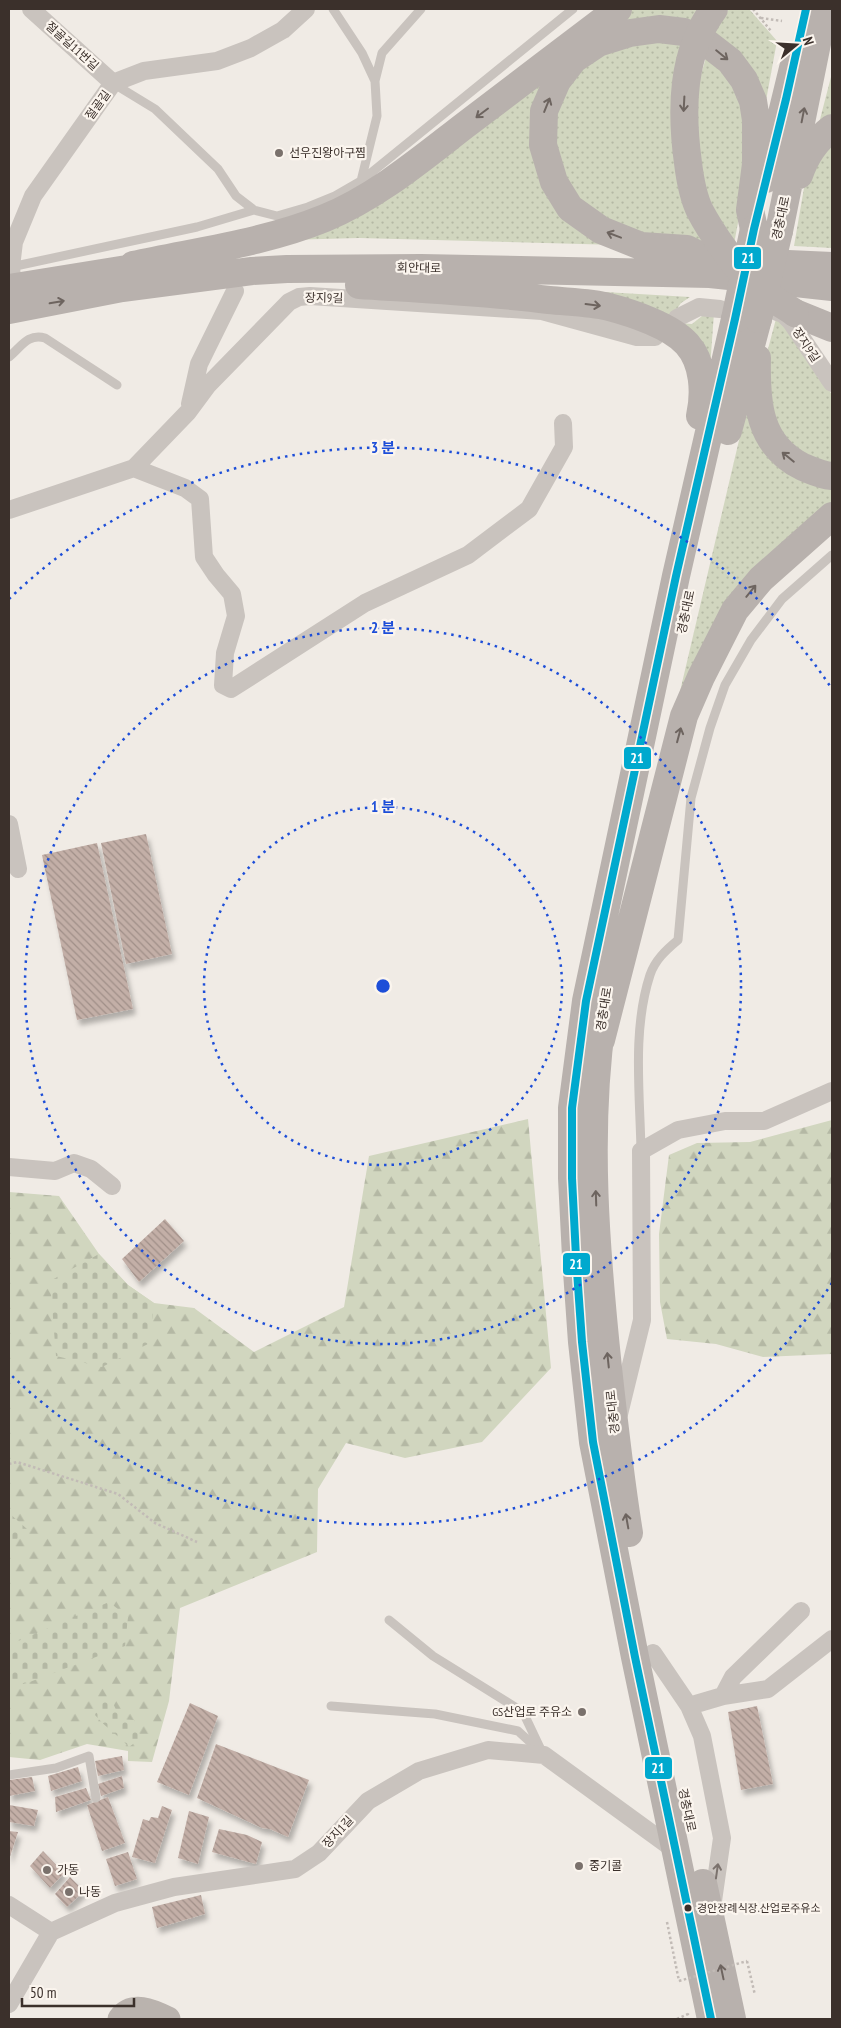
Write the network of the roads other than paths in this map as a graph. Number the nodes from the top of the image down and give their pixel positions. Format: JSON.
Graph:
{"nodes":[{"id":1,"x":31,"y":9,"type":"edge"},
{"id":2,"x":306,"y":9,"type":"edge"},
{"id":3,"x":333,"y":9,"type":"edge"},
{"id":4,"x":421,"y":9,"type":"edge"},
{"id":5,"x":573,"y":9,"type":"edge"},
{"id":6,"x":618,"y":9,"type":"edge"},
{"id":7,"x":714,"y":9,"type":"edge"},
{"id":8,"x":806,"y":9,"type":"edge"},
{"id":9,"x":824,"y":9,"type":"edge"},
{"id":10,"x":375,"y":81,"type":"junction"},
{"id":11,"x":113,"y":84,"type":"junction"},
{"id":12,"x":832,"y":128,"type":"edge"},
{"id":13,"x":361,"y":181,"type":"junction"},
{"id":14,"x":254,"y":210,"type":"junction"},
{"id":15,"x":766,"y":230,"type":"junction"},
{"id":16,"x":711,"y":261,"type":"junction"},
{"id":17,"x":108,"y":271,"type":"junction"},
{"id":18,"x":829,"y":271,"type":"edge"},
{"id":19,"x":213,"y":276,"type":"junction"},
{"id":20,"x":799,"y":284,"type":"junction"},
{"id":21,"x":10,"y":288,"type":"edge"},
{"id":22,"x":235,"y":291,"type":"dead end"},
{"id":23,"x":832,"y":301,"type":"edge"},
{"id":24,"x":747,"y":315,"type":"junction"},
{"id":25,"x":677,"y":318,"type":"dead end"},
{"id":26,"x":832,"y":328,"type":"edge"},
{"id":27,"x":655,"y":337,"type":"dead end"},
{"id":28,"x":9,"y":357,"type":"edge"},
{"id":29,"x":832,"y":383,"type":"edge"},
{"id":30,"x":117,"y":385,"type":"dead end"},
{"id":31,"x":188,"y":412,"type":"junction"},
{"id":32,"x":563,"y":423,"type":"dead end"},
{"id":33,"x":134,"y":468,"type":"junction"},
{"id":34,"x":832,"y":476,"type":"edge"},
{"id":35,"x":9,"y":510,"type":"edge"},
{"id":36,"x":832,"y":516,"type":"edge"},
{"id":37,"x":832,"y":555,"type":"edge"},
{"id":38,"x":676,"y":576,"type":"junction"},
{"id":39,"x":9,"y":824,"type":"edge"},
{"id":40,"x":18,"y":870,"type":"dead end"},
{"id":41,"x":597,"y":1054,"type":"junction"},
{"id":42,"x":832,"y":1091,"type":"edge"},
{"id":43,"x":641,"y":1150,"type":"junction"},
{"id":44,"x":9,"y":1167,"type":"edge"},
{"id":45,"x":112,"y":1186,"type":"dead end"},
{"id":46,"x":615,"y":1432,"type":"junction"},
{"id":47,"x":801,"y":1611,"type":"dead end"},
{"id":48,"x":389,"y":1620,"type":"dead end"},
{"id":49,"x":832,"y":1639,"type":"edge"},
{"id":50,"x":653,"y":1654,"type":"junction"},
{"id":51,"x":723,"y":1696,"type":"junction"},
{"id":52,"x":331,"y":1706,"type":"dead end"},
{"id":53,"x":690,"y":1706,"type":"junction"},
{"id":54,"x":544,"y":1755,"type":"junction"},
{"id":55,"x":9,"y":1775,"type":"edge"},
{"id":56,"x":96,"y":1798,"type":"dead end"},
{"id":57,"x":676,"y":1851,"type":"junction"},
{"id":58,"x":9,"y":1905,"type":"edge"},
{"id":59,"x":710,"y":1919,"type":"junction"},
{"id":60,"x":51,"y":1932,"type":"junction"},
{"id":61,"x":9,"y":2004,"type":"edge"},
{"id":62,"x":120,"y":2019,"type":"edge"},
{"id":63,"x":168,"y":2019,"type":"edge"},
{"id":64,"x":712,"y":2019,"type":"edge"},
{"id":65,"x":732,"y":2019,"type":"edge"}],
"edges":[{"from":1,"to":11,"type":"street","name":"절골길11번길"},
{"from":2,"to":11,"type":"street","name":"절골길"},
{"from":3,"to":10,"type":"lane"},
{"from":4,"to":10,"type":"lane"},
{"from":5,"to":13,"type":"lane"},
{"from":6,"to":17,"type":"main road","one_way":true},
{"from":7,"to":26,"type":"main road","one_way":true,"bridge":true},
{"from":8,"to":15,"type":"main road","name":"경충대로"},
{"from":15,"to":9,"type":"main road","name":"경충대로","one_way":true},
{"from":10,"to":13,"type":"lane"},
{"from":11,"to":14,"type":"lane"},
{"from":11,"to":21,"type":"street","name":"절골길"},
{"from":12,"to":15,"type":"main road"},
{"from":13,"to":14,"type":"lane"},
{"from":14,"to":21,"type":"lane"},
{"from":16,"to":15,"type":"main road","one_way":true},
{"from":15,"to":24,"type":"main road","name":"경충대로","bridge":true},
{"from":16,"to":17,"type":"main road","name":"회안대로"},
{"from":16,"to":18,"type":"main road","name":"회안대로"},
{"from":17,"to":21,"type":"main road","name":"회안대로"},
{"from":18,"to":20,"type":"main road","name":"회안대로"},
{"from":19,"to":20,"type":"main road","name":"회안대로"},
{"from":21,"to":19,"type":"main road","name":"회안대로","one_way":true},
{"from":19,"to":38,"type":"main road","one_way":true},
{"from":20,"to":23,"type":"main road"},
{"from":22,"to":31,"type":"street"},
{"from":24,"to":25,"type":"street"},
{"from":24,"to":29,"type":"street","name":"장지9길"},
{"from":34,"to":24,"type":"main road","one_way":true},
{"from":24,"to":38,"type":"main road","name":"경충대로"},
{"from":24,"to":41,"type":"main road","name":"경충대로"},
{"from":27,"to":31,"type":"street","name":"장지9길"},
{"from":28,"to":30,"type":"lane"},
{"from":31,"to":33,"type":"street","name":"장지9길"},
{"from":32,"to":33,"type":"street"},
{"from":33,"to":35,"type":"street","name":"장지9길"},
{"from":41,"to":36,"type":"main road","one_way":true},
{"from":37,"to":43,"type":"lane"},
{"from":38,"to":57,"type":"main road","name":"경충대로"},
{"from":39,"to":40,"type":"street"},
{"from":46,"to":41,"type":"main road","name":"경충대로","one_way":true},
{"from":42,"to":43,"type":"street"},
{"from":43,"to":46,"type":"street"},
{"from":44,"to":45,"type":"street"},
{"from":50,"to":46,"type":"main road","name":"경충대로","one_way":true},
{"from":47,"to":51,"type":"street"},
{"from":48,"to":54,"type":"lane"},
{"from":49,"to":51,"type":"street"},
{"from":50,"to":53,"type":"street"},
{"from":50,"to":59,"type":"main road","name":"경충대로"},
{"from":51,"to":53,"type":"street"},
{"from":52,"to":54,"type":"lane"},
{"from":59,"to":53,"type":"street","one_way":true},
{"from":54,"to":57,"type":"street"},
{"from":54,"to":60,"type":"street","name":"장지1길"},
{"from":55,"to":56,"type":"lane"},
{"from":57,"to":64,"type":"main road","name":"경충대로"},
{"from":58,"to":60,"type":"street"},
{"from":65,"to":59,"type":"main road","name":"경충대로","one_way":true},
{"from":60,"to":61,"type":"street"},
{"from":62,"to":63,"type":"street"}]}
